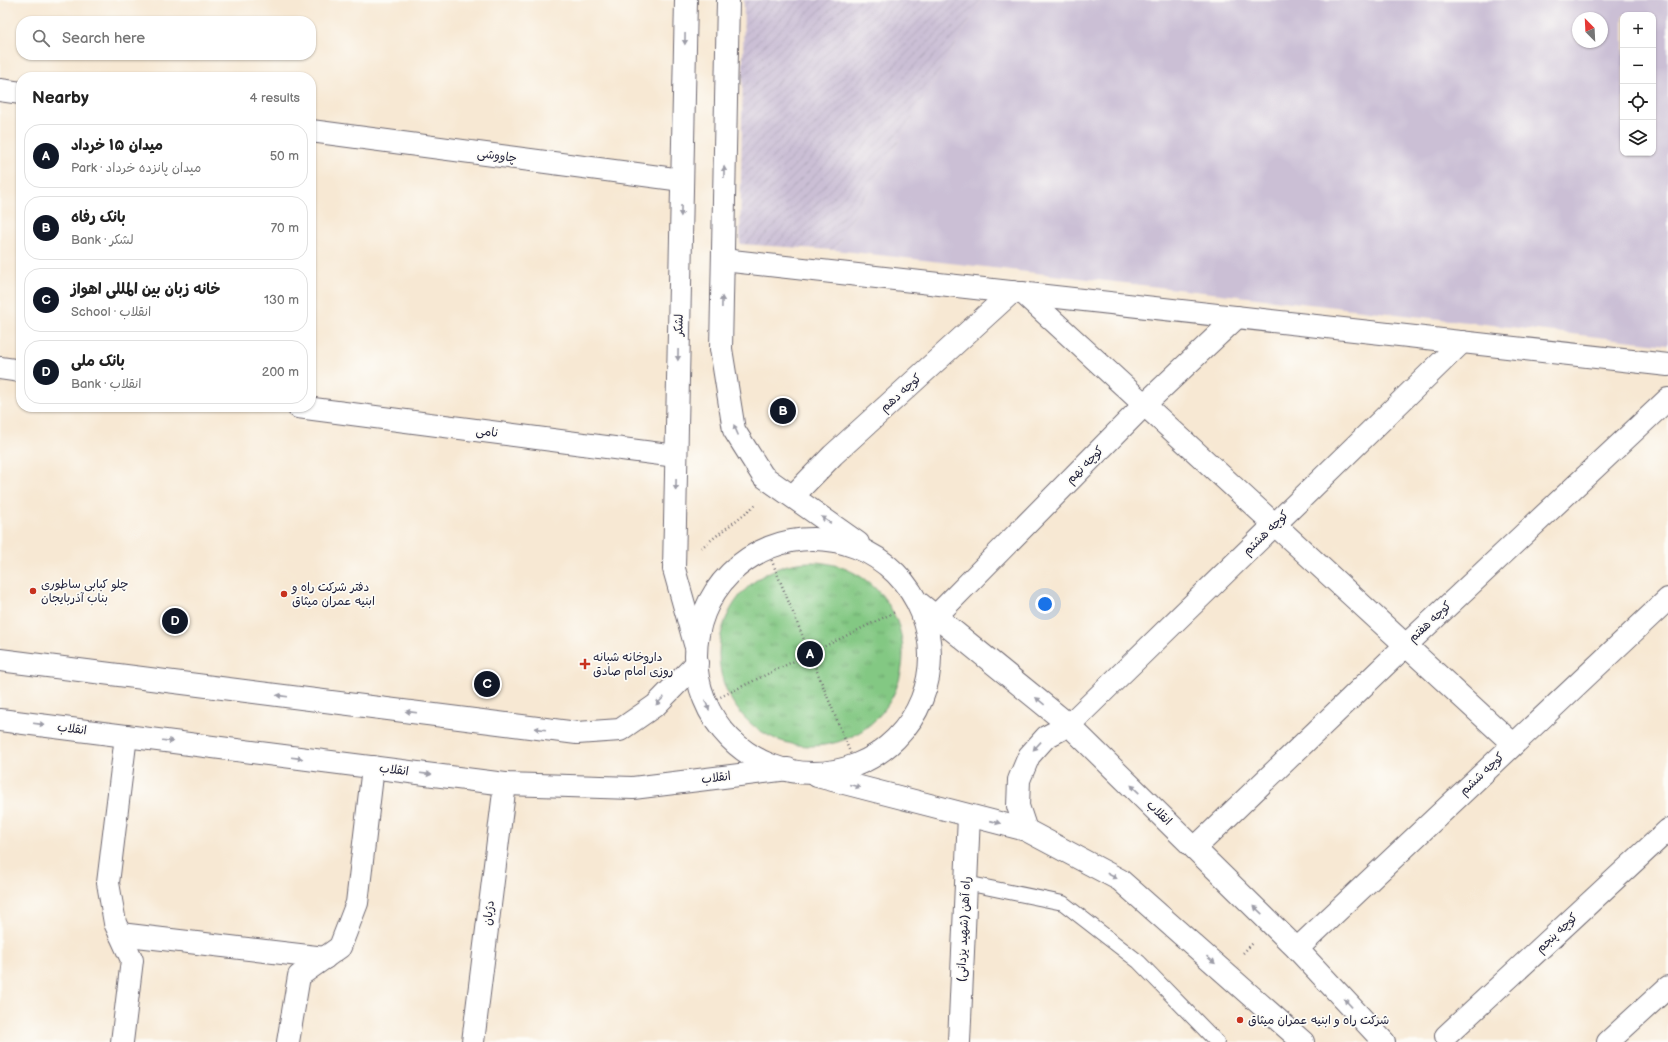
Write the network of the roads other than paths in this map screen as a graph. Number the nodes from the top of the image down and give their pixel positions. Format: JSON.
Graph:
{"nodes":[{"id":1,"x":686,"y":0,"type":"edge"},
{"id":2,"x":728,"y":0,"type":"edge"},
{"id":3,"x":0,"y":90,"type":"edge"},
{"id":4,"x":16,"y":92,"type":"edge"},
{"id":5,"x":316,"y":132,"type":"edge"},
{"id":6,"x":682,"y":180,"type":"junction"},
{"id":7,"x":723,"y":260,"type":"junction"},
{"id":8,"x":1017,"y":293,"type":"junction"},
{"id":9,"x":1237,"y":317,"type":"junction"},
{"id":10,"x":1462,"y":342,"type":"junction"},
{"id":11,"x":1668,"y":365,"type":"edge"},
{"id":12,"x":0,"y":368,"type":"edge"},
{"id":13,"x":16,"y":370,"type":"edge"},
{"id":14,"x":1668,"y":398,"type":"edge"},
{"id":15,"x":1144,"y":405,"type":"junction"},
{"id":16,"x":316,"y":409,"type":"edge"},
{"id":17,"x":676,"y":456,"type":"junction"},
{"id":18,"x":786,"y":492,"type":"junction"},
{"id":19,"x":1274,"y":525,"type":"junction"},
{"id":20,"x":880,"y":558,"type":"junction"},
{"id":21,"x":1668,"y":598,"type":"edge"},
{"id":22,"x":909,"y":606,"type":"junction"},
{"id":23,"x":935,"y":617,"type":"junction"},
{"id":24,"x":1406,"y":645,"type":"junction"},
{"id":25,"x":696,"y":655,"type":"junction"},
{"id":26,"x":0,"y":660,"type":"edge"},
{"id":27,"x":0,"y":720,"type":"edge"},
{"id":28,"x":1069,"y":725,"type":"junction"},
{"id":29,"x":126,"y":736,"type":"junction"},
{"id":30,"x":1513,"y":744,"type":"junction"},
{"id":31,"x":373,"y":767,"type":"junction"},
{"id":32,"x":796,"y":771,"type":"junction"},
{"id":33,"x":505,"y":784,"type":"junction"},
{"id":34,"x":969,"y":816,"type":"junction"},
{"id":35,"x":1026,"y":830,"type":"junction"},
{"id":36,"x":1668,"y":830,"type":"edge"},
{"id":37,"x":1195,"y":848,"type":"junction"},
{"id":38,"x":966,"y":883,"type":"junction"},
{"id":39,"x":120,"y":934,"type":"junction"},
{"id":40,"x":1297,"y":949,"type":"junction"},
{"id":41,"x":325,"y":958,"type":"junction"},
{"id":42,"x":1668,"y":987,"type":"edge"},
{"id":43,"x":1445,"y":1040,"type":"edge"},
{"id":44,"x":122,"y":1042,"type":"edge"},
{"id":45,"x":288,"y":1042,"type":"edge"},
{"id":46,"x":473,"y":1042,"type":"edge"},
{"id":47,"x":959,"y":1042,"type":"edge"},
{"id":48,"x":1218,"y":1042,"type":"edge"},
{"id":49,"x":1303,"y":1042,"type":"edge"},
{"id":50,"x":1384,"y":1042,"type":"edge"},
{"id":51,"x":1608,"y":1042,"type":"edge"}],
"edges":[{"from":1,"to":6,"type":"street","name":"لشکر","one_way":true},
{"from":7,"to":2,"type":"street","one_way":true},
{"from":3,"to":4,"type":"street"},
{"from":5,"to":6,"type":"street","name":"چاووشی"},
{"from":6,"to":17,"type":"street","name":"لشکر","one_way":true},
{"from":7,"to":8,"type":"street"},
{"from":18,"to":7,"type":"street","one_way":true},
{"from":8,"to":9,"type":"street"},
{"from":8,"to":15,"type":"street"},
{"from":8,"to":18,"type":"street","name":"کوچه دهم"},
{"from":9,"to":10,"type":"street"},
{"from":9,"to":15,"type":"street","name":"کوچه نهم"},
{"from":10,"to":11,"type":"street"},
{"from":10,"to":19,"type":"street","name":"کوچه هشتم"},
{"from":12,"to":13,"type":"street"},
{"from":14,"to":24,"type":"street","name":"کوچه هفتم"},
{"from":15,"to":19,"type":"street"},
{"from":15,"to":23,"type":"street","name":"کوچه نهم"},
{"from":16,"to":17,"type":"street","name":"نامی"},
{"from":17,"to":25,"type":"street","name":"لشکر","one_way":true},
{"from":20,"to":18,"type":"street","one_way":true},
{"from":19,"to":24,"type":"street"},
{"from":19,"to":28,"type":"street","name":"کوچه هشتم"},
{"from":20,"to":22,"type":"street"},
{"from":20,"to":25,"type":"street"},
{"from":21,"to":30,"type":"street","name":"کوچه ششم"},
{"from":22,"to":23,"type":"street","name":"انقلاب"},
{"from":22,"to":32,"type":"street"},
{"from":28,"to":23,"type":"street","name":"انقلاب","one_way":true},
{"from":24,"to":30,"type":"street"},
{"from":24,"to":37,"type":"street","name":"کوچه هفتم"},
{"from":25,"to":26,"type":"street","one_way":true},
{"from":25,"to":32,"type":"street","one_way":true},
{"from":27,"to":29,"type":"street","name":"انقلاب","one_way":true},
{"from":28,"to":35,"type":"street","name":"کوچه هشتم","one_way":true},
{"from":37,"to":28,"type":"street","name":"انقلاب","one_way":true},
{"from":29,"to":31,"type":"street","name":"انقلاب","one_way":true},
{"from":29,"to":39,"type":"street"},
{"from":30,"to":40,"type":"street","name":"کوچه ششم"},
{"from":31,"to":33,"type":"street","name":"انقلاب","one_way":true},
{"from":31,"to":41,"type":"street"},
{"from":32,"to":33,"type":"street","name":"انقلاب"},
{"from":32,"to":34,"type":"street","name":"انقلاب","one_way":true},
{"from":33,"to":46,"type":"street","name":"دژبان"},
{"from":34,"to":35,"type":"street","name":"انقلاب","one_way":true},
{"from":34,"to":38,"type":"street","name":"راه آهن (شهید یزدانی)"},
{"from":35,"to":49,"type":"street","name":"انقلاب","one_way":true},
{"from":36,"to":43,"type":"street","name":"کوچه پنجم"},
{"from":40,"to":37,"type":"street","name":"انقلاب","one_way":true},
{"from":38,"to":47,"type":"street","name":"راه آهن (شهید یزدانی)"},
{"from":38,"to":48,"type":"lane"},
{"from":39,"to":41,"type":"street"},
{"from":39,"to":44,"type":"street"},
{"from":50,"to":40,"type":"street","name":"انقلاب","one_way":true},
{"from":41,"to":45,"type":"street"},
{"from":42,"to":51,"type":"street"}]}
